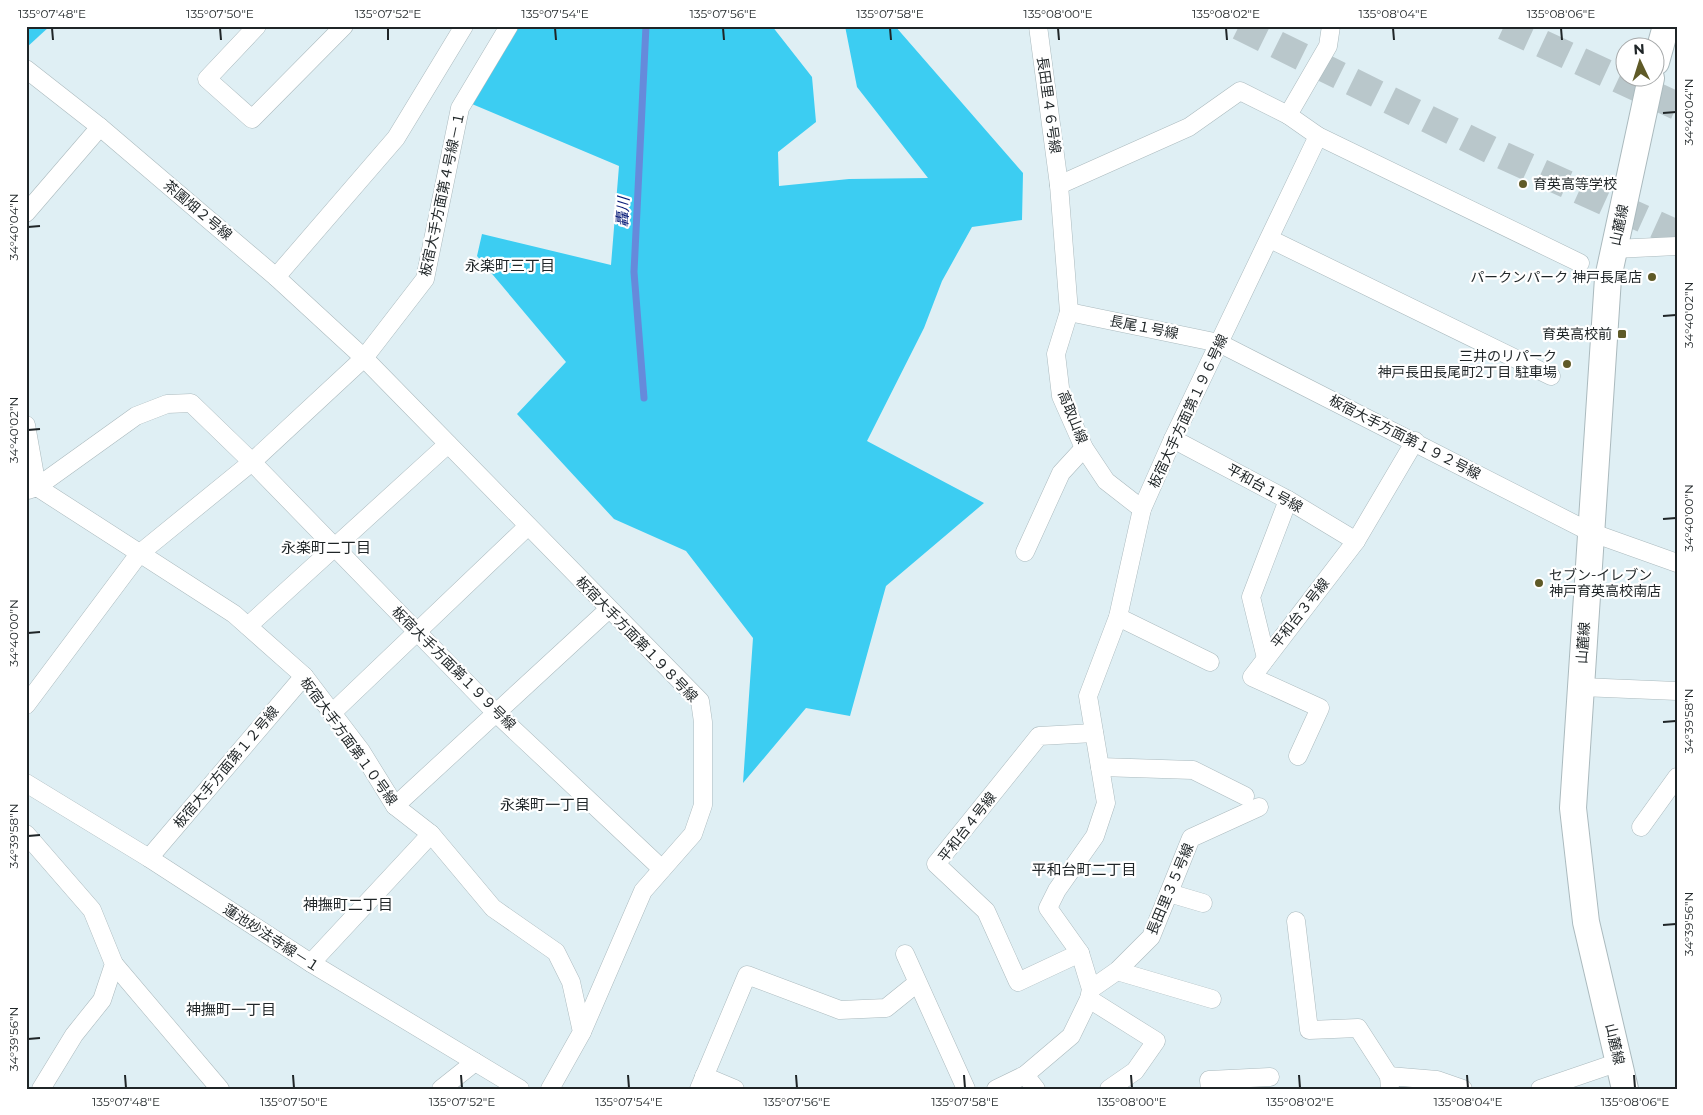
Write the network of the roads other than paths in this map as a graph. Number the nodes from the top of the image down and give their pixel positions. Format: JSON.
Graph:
{"nodes":[{"id":1,"x":257,"y":26,"type":"edge"},
{"id":2,"x":344,"y":26,"type":"edge"},
{"id":3,"x":464,"y":26,"type":"edge"},
{"id":4,"x":509,"y":26,"type":"edge"},
{"id":5,"x":1038,"y":26,"type":"edge"},
{"id":6,"x":1330,"y":26,"type":"edge"},
{"id":7,"x":26,"y":69,"type":"edge"},
{"id":8,"x":1649,"y":88,"type":"edge"},
{"id":9,"x":1288,"y":114,"type":"junction"},
{"id":10,"x":100,"y":127,"type":"junction"},
{"id":11,"x":1318,"y":136,"type":"junction"},
{"id":12,"x":1059,"y":185,"type":"junction"},
{"id":13,"x":26,"y":213,"type":"edge"},
{"id":14,"x":1270,"y":239,"type":"junction"},
{"id":15,"x":1677,"y":246,"type":"edge"},
{"id":16,"x":1614,"y":249,"type":"junction"},
{"id":17,"x":1580,"y":263,"type":"dead end"},
{"id":18,"x":276,"y":277,"type":"junction"},
{"id":19,"x":1069,"y":312,"type":"junction"},
{"id":20,"x":1220,"y":342,"type":"junction"},
{"id":21,"x":364,"y":358,"type":"junction"},
{"id":22,"x":1551,"y":376,"type":"dead end"},
{"id":23,"x":26,"y":425,"type":"edge"},
{"id":24,"x":1173,"y":438,"type":"junction"},
{"id":25,"x":1415,"y":441,"type":"junction"},
{"id":26,"x":448,"y":444,"type":"junction"},
{"id":27,"x":1084,"y":448,"type":"junction"},
{"id":28,"x":252,"y":462,"type":"junction"},
{"id":29,"x":32,"y":489,"type":"edge"},
{"id":30,"x":1288,"y":500,"type":"junction"},
{"id":31,"x":1142,"y":509,"type":"junction"},
{"id":32,"x":528,"y":526,"type":"junction"},
{"id":33,"x":1590,"y":532,"type":"junction"},
{"id":34,"x":1356,"y":541,"type":"junction"},
{"id":35,"x":335,"y":547,"type":"junction"},
{"id":36,"x":1025,"y":552,"type":"dead end"},
{"id":37,"x":139,"y":554,"type":"junction"},
{"id":38,"x":1677,"y":563,"type":"edge"},
{"id":39,"x":609,"y":609,"type":"junction"},
{"id":40,"x":1118,"y":617,"type":"junction"},
{"id":41,"x":248,"y":626,"type":"junction"},
{"id":42,"x":417,"y":632,"type":"junction"},
{"id":43,"x":1266,"y":658,"type":"junction"},
{"id":44,"x":1210,"y":662,"type":"dead end"},
{"id":45,"x":304,"y":676,"type":"junction"},
{"id":46,"x":1581,"y":687,"type":"junction"},
{"id":47,"x":1677,"y":690,"type":"edge"},
{"id":48,"x":26,"y":704,"type":"edge"},
{"id":49,"x":332,"y":713,"type":"junction"},
{"id":50,"x":496,"y":713,"type":"junction"},
{"id":51,"x":1094,"y":733,"type":"junction"},
{"id":52,"x":1298,"y":756,"type":"dead end"},
{"id":53,"x":1100,"y":766,"type":"junction"},
{"id":54,"x":1677,"y":777,"type":"edge"},
{"id":55,"x":26,"y":783,"type":"edge"},
{"id":56,"x":1245,"y":796,"type":"dead end"},
{"id":57,"x":395,"y":806,"type":"junction"},
{"id":58,"x":1259,"y":807,"type":"dead end"},
{"id":59,"x":1641,"y":826,"type":"dead end"},
{"id":60,"x":26,"y":834,"type":"edge"},
{"id":61,"x":431,"y":834,"type":"junction"},
{"id":62,"x":149,"y":858,"type":"junction"},
{"id":63,"x":662,"y":869,"type":"junction"},
{"id":64,"x":1169,"y":893,"type":"junction"},
{"id":65,"x":1203,"y":902,"type":"dead end"},
{"id":66,"x":1296,"y":921,"type":"dead end"},
{"id":67,"x":1080,"y":953,"type":"junction"},
{"id":68,"x":905,"y":954,"type":"dead end"},
{"id":69,"x":311,"y":963,"type":"junction"},
{"id":70,"x":114,"y":964,"type":"junction"},
{"id":71,"x":1117,"y":971,"type":"junction"},
{"id":72,"x":917,"y":983,"type":"junction"},
{"id":73,"x":1090,"y":994,"type":"junction"},
{"id":74,"x":1212,"y":999,"type":"dead end"},
{"id":75,"x":582,"y":1032,"type":"junction"},
{"id":76,"x":475,"y":1062,"type":"junction"},
{"id":77,"x":1619,"y":1062,"type":"junction"},
{"id":78,"x":1025,"y":1075,"type":"junction"},
{"id":79,"x":1270,"y":1077,"type":"dead end"},
{"id":80,"x":702,"y":1082,"type":"edge"},
{"id":81,"x":1390,"y":1083,"type":"edge"},
{"id":82,"x":41,"y":1089,"type":"edge"},
{"id":83,"x":220,"y":1089,"type":"edge"},
{"id":84,"x":441,"y":1089,"type":"edge"},
{"id":85,"x":520,"y":1089,"type":"edge"},
{"id":86,"x":550,"y":1089,"type":"edge"},
{"id":87,"x":735,"y":1089,"type":"edge"},
{"id":88,"x":966,"y":1089,"type":"edge"},
{"id":89,"x":996,"y":1089,"type":"edge"},
{"id":90,"x":1036,"y":1089,"type":"edge"},
{"id":91,"x":1109,"y":1089,"type":"edge"},
{"id":92,"x":1210,"y":1089,"type":"edge"},
{"id":93,"x":1463,"y":1089,"type":"edge"},
{"id":94,"x":1540,"y":1089,"type":"edge"},
{"id":95,"x":1625,"y":1089,"type":"edge"}],
"edges":[{"from":1,"to":2,"type":"street"},
{"from":3,"to":18,"type":"street"},
{"from":4,"to":21,"type":"street","name":"板宿大手方面第４号線－１"},
{"from":5,"to":12,"type":"street","name":"長田里４６号線"},
{"from":6,"to":9,"type":"street"},
{"from":7,"to":10,"type":"street","name":"茶園畑２号線"},
{"from":8,"to":16,"type":"main road","name":"山麓線"},
{"from":9,"to":11,"type":"street"},
{"from":9,"to":12,"type":"street"},
{"from":10,"to":13,"type":"street"},
{"from":10,"to":18,"type":"street","name":"茶園畑２号線"},
{"from":11,"to":14,"type":"street","name":"板宿大手方面第１９６号線"},
{"from":11,"to":17,"type":"street"},
{"from":12,"to":19,"type":"street","name":"高取山線"},
{"from":14,"to":20,"type":"street","name":"板宿大手方面第１９６号線"},
{"from":14,"to":22,"type":"street"},
{"from":15,"to":16,"type":"street"},
{"from":16,"to":33,"type":"main road","name":"山麓線"},
{"from":18,"to":21,"type":"street","name":"茶園畑２号線"},
{"from":19,"to":20,"type":"street","name":"長尾１号線"},
{"from":19,"to":27,"type":"street","name":"高取山線"},
{"from":20,"to":24,"type":"street","name":"板宿大手方面第１９６号線"},
{"from":20,"to":25,"type":"street","name":"板宿大手方面第１９２号線"},
{"from":21,"to":26,"type":"street","name":"板宿大手方面第１９８号線"},
{"from":21,"to":28,"type":"street","name":"板宿大手方面第４号線－１"},
{"from":23,"to":29,"type":"street"},
{"from":24,"to":30,"type":"street","name":"平和台１号線"},
{"from":24,"to":31,"type":"street","name":"板宿大手方面第１９６号線"},
{"from":25,"to":33,"type":"street","name":"板宿大手方面第１９２号線"},
{"from":25,"to":34,"type":"street","name":"平和台３号線"},
{"from":26,"to":32,"type":"street","name":"板宿大手方面第１９８号線"},
{"from":26,"to":35,"type":"street"},
{"from":27,"to":31,"type":"street","name":"高取山線"},
{"from":27,"to":36,"type":"street"},
{"from":28,"to":29,"type":"street"},
{"from":28,"to":35,"type":"street","name":"板宿大手方面第１９９号線"},
{"from":28,"to":37,"type":"street","name":"板宿大手方面第４号線－１"},
{"from":29,"to":37,"type":"street","name":"板宿大手方面第１０号線"},
{"from":30,"to":34,"type":"street","name":"平和台１号線"},
{"from":30,"to":43,"type":"street"},
{"from":31,"to":40,"type":"street","name":"板宿大手方面第１９６号線"},
{"from":32,"to":39,"type":"street","name":"板宿大手方面第１９８号線"},
{"from":32,"to":42,"type":"street"},
{"from":33,"to":38,"type":"street","name":"板宿大手方面第１９２号線"},
{"from":33,"to":46,"type":"main road","name":"山麓線"},
{"from":34,"to":43,"type":"street","name":"平和台３号線"},
{"from":35,"to":41,"type":"street"},
{"from":35,"to":42,"type":"street","name":"板宿大手方面第１９９号線"},
{"from":37,"to":41,"type":"street","name":"板宿大手方面第１０号線"},
{"from":37,"to":48,"type":"street","name":"板宿大手方面第４号線－１"},
{"from":39,"to":50,"type":"street"},
{"from":39,"to":63,"type":"street","name":"板宿大手方面第１９８号線"},
{"from":40,"to":44,"type":"street"},
{"from":40,"to":51,"type":"street","name":"板宿大手方面第１９６号線"},
{"from":41,"to":45,"type":"street","name":"板宿大手方面第１０号線"},
{"from":42,"to":49,"type":"street"},
{"from":42,"to":50,"type":"street","name":"板宿大手方面第１９９号線"},
{"from":43,"to":52,"type":"street","name":"平和台３号線"},
{"from":45,"to":49,"type":"street","name":"板宿大手方面第１０号線"},
{"from":45,"to":62,"type":"street","name":"板宿大手方面第１２号線"},
{"from":46,"to":47,"type":"street"},
{"from":46,"to":77,"type":"main road","name":"山麓線"},
{"from":49,"to":57,"type":"street","name":"板宿大手方面第１０号線"},
{"from":50,"to":57,"type":"street"},
{"from":50,"to":63,"type":"street","name":"板宿大手方面第１９９号線"},
{"from":51,"to":53,"type":"street"},
{"from":51,"to":67,"type":"street","name":"平和台４号線"},
{"from":53,"to":56,"type":"street"},
{"from":53,"to":67,"type":"street"},
{"from":54,"to":59,"type":"street"},
{"from":55,"to":62,"type":"street","name":"蓮池妙法寺線－１"},
{"from":57,"to":61,"type":"street","name":"板宿大手方面第１０号線"},
{"from":58,"to":64,"type":"street","name":"長田里３５号線"},
{"from":60,"to":70,"type":"street"},
{"from":61,"to":69,"type":"street"},
{"from":61,"to":75,"type":"street","name":"板宿大手方面第１０号線"},
{"from":62,"to":69,"type":"street","name":"蓮池妙法寺線－１"},
{"from":63,"to":75,"type":"street","name":"板宿大手方面第１９８号線"},
{"from":64,"to":65,"type":"street"},
{"from":64,"to":71,"type":"street","name":"長田里３５号線"},
{"from":66,"to":81,"type":"street"},
{"from":67,"to":73,"type":"street"},
{"from":68,"to":72,"type":"street"},
{"from":69,"to":76,"type":"street","name":"蓮池妙法寺線－１"},
{"from":70,"to":82,"type":"street"},
{"from":70,"to":83,"type":"street"},
{"from":71,"to":73,"type":"street","name":"長田里３５号線"},
{"from":71,"to":74,"type":"street"},
{"from":72,"to":80,"type":"street"},
{"from":72,"to":88,"type":"street"},
{"from":73,"to":78,"type":"street"},
{"from":73,"to":91,"type":"street"},
{"from":75,"to":86,"type":"street"},
{"from":76,"to":84,"type":"street"},
{"from":76,"to":85,"type":"street","name":"蓮池妙法寺線－１"},
{"from":77,"to":94,"type":"street"},
{"from":77,"to":95,"type":"main road","name":"山麓線"},
{"from":78,"to":89,"type":"street"},
{"from":78,"to":90,"type":"street"},
{"from":79,"to":92,"type":"street"},
{"from":80,"to":87,"type":"street"},
{"from":81,"to":93,"type":"street"}]}
